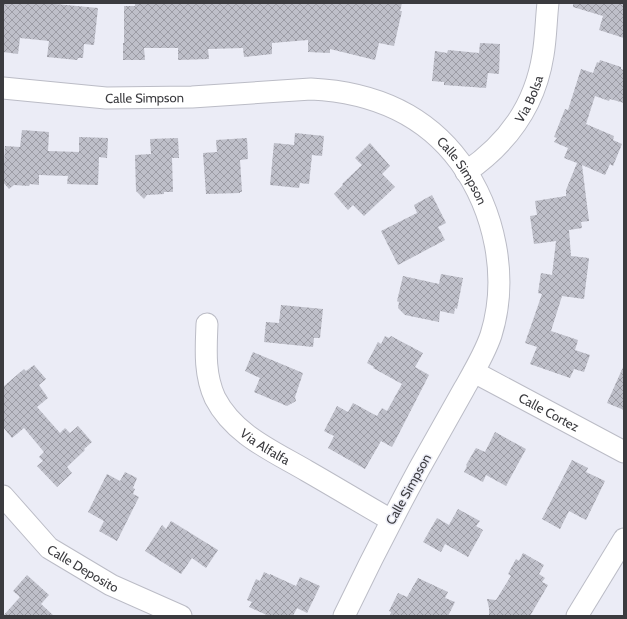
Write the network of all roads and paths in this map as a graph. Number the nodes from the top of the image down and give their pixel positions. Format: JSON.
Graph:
{"nodes":[{"id":1,"x":548,"y":3,"type":"edge"},
{"id":2,"x":3,"y":88,"type":"edge"},
{"id":3,"x":466,"y":172,"type":"junction"},
{"id":4,"x":207,"y":324,"type":"dead end"},
{"id":5,"x":474,"y":372,"type":"junction"},
{"id":6,"x":624,"y":452,"type":"edge"},
{"id":7,"x":3,"y":496,"type":"edge"},
{"id":8,"x":391,"y":520,"type":"junction"},
{"id":9,"x":624,"y":539,"type":"edge"},
{"id":10,"x":181,"y":616,"type":"edge"},
{"id":11,"x":344,"y":616,"type":"edge"},
{"id":12,"x":578,"y":616,"type":"edge"}],
"edges":[{"from":1,"to":3,"type":"street","name":"Via Bolsa"},
{"from":2,"to":3,"type":"street","name":"Calle Simpson"},
{"from":3,"to":5,"type":"street","name":"Calle Simpson"},
{"from":4,"to":8,"type":"street","name":"Via Alfalfa"},
{"from":5,"to":6,"type":"street","name":"Calle Cortez"},
{"from":5,"to":8,"type":"street","name":"Calle Simpson"},
{"from":7,"to":10,"type":"street","name":"Calle Deposito"},
{"from":8,"to":11,"type":"street","name":"Calle Simpson"},
{"from":9,"to":12,"type":"street"}]}
